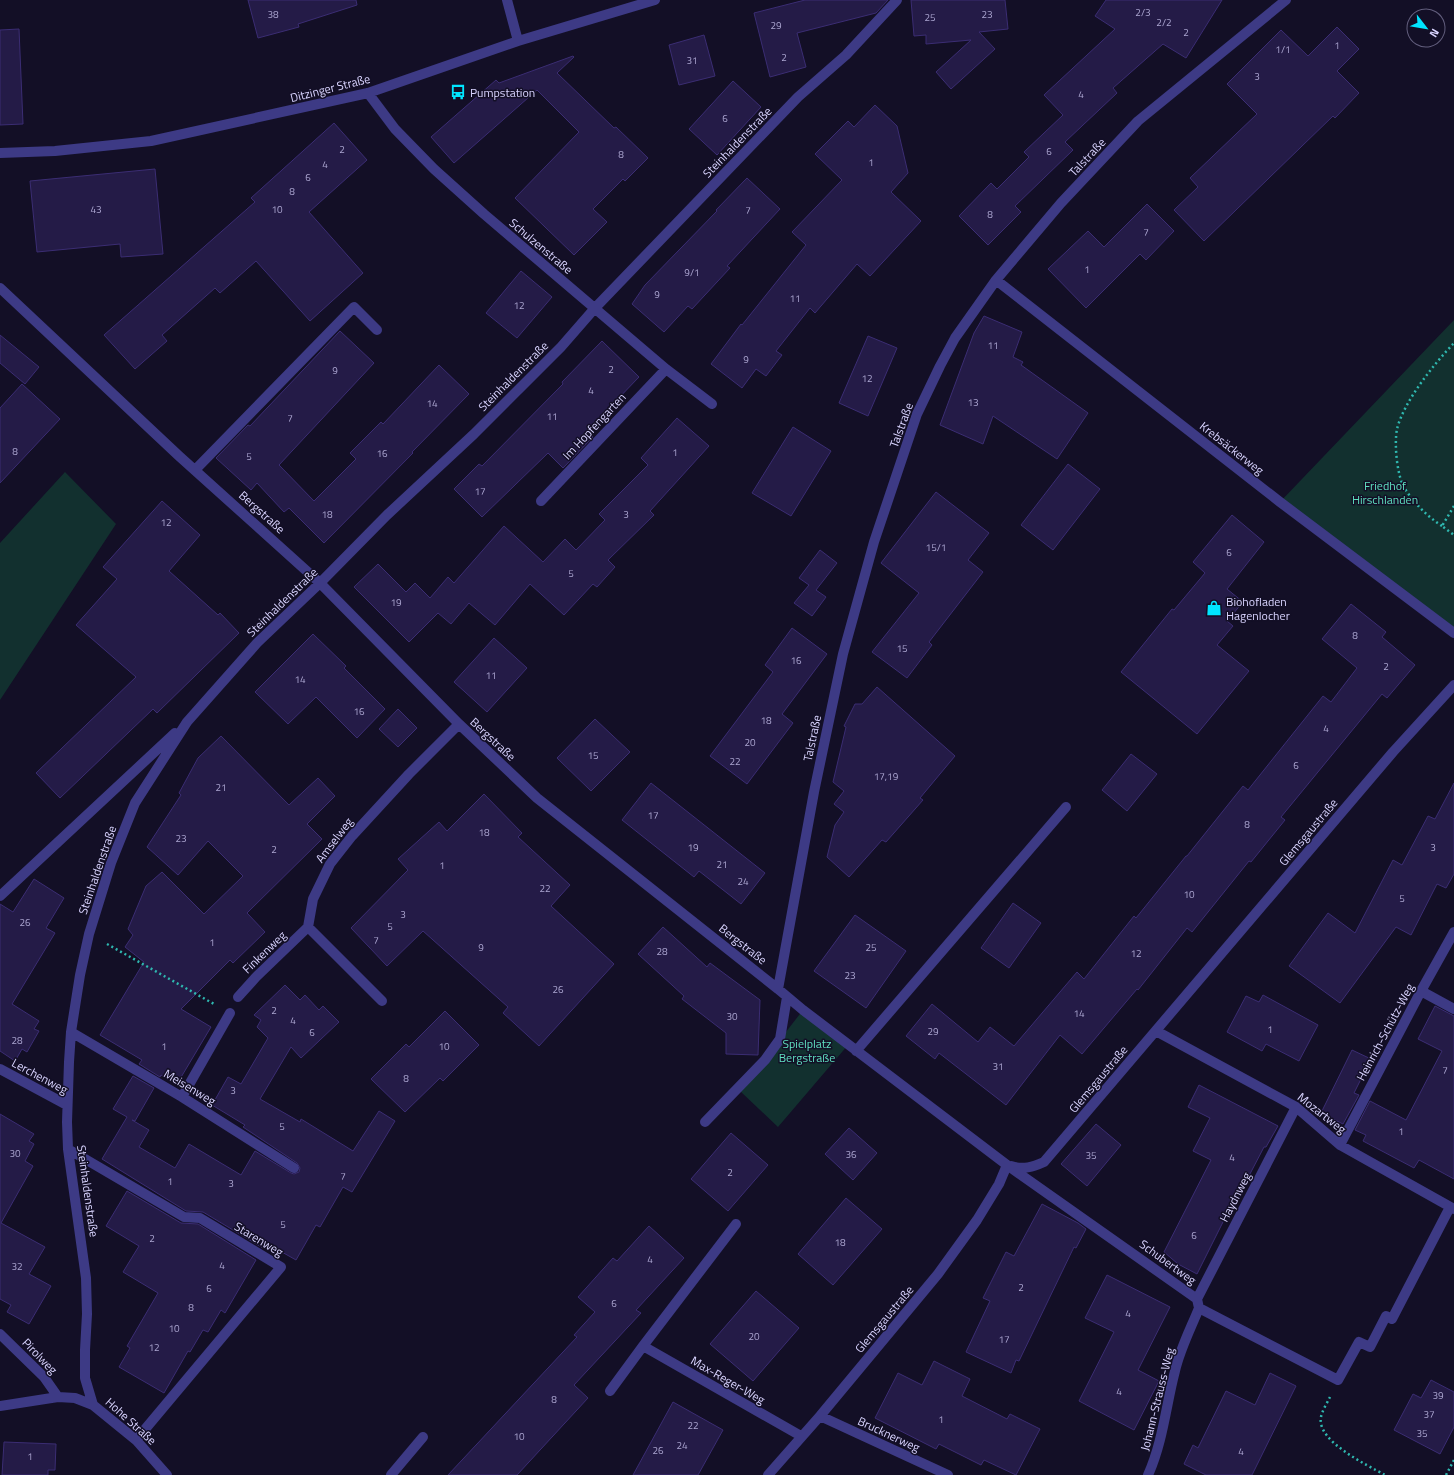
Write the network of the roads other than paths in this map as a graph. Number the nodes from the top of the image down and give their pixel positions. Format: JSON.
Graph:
{"nodes":[{"id":1,"x":507,"y":0,"type":"edge"},
{"id":2,"x":655,"y":0,"type":"edge"},
{"id":3,"x":897,"y":0,"type":"edge"},
{"id":4,"x":1286,"y":0,"type":"edge"},
{"id":5,"x":518,"y":41,"type":"junction"},
{"id":6,"x":368,"y":93,"type":"junction"},
{"id":7,"x":0,"y":153,"type":"edge"},
{"id":8,"x":996,"y":280,"type":"junction"},
{"id":9,"x":0,"y":288,"type":"edge"},
{"id":10,"x":595,"y":308,"type":"junction"},
{"id":11,"x":377,"y":330,"type":"dead end"},
{"id":12,"x":666,"y":369,"type":"junction"},
{"id":13,"x":712,"y":404,"type":"dead end"},
{"id":14,"x":195,"y":470,"type":"junction"},
{"id":15,"x":541,"y":501,"type":"dead end"},
{"id":16,"x":320,"y":583,"type":"junction"},
{"id":17,"x":1454,"y":633,"type":"edge"},
{"id":18,"x":1454,"y":685,"type":"edge"},
{"id":19,"x":187,"y":722,"type":"junction"},
{"id":20,"x":459,"y":724,"type":"junction"},
{"id":21,"x":1066,"y":807,"type":"dead end"},
{"id":22,"x":0,"y":896,"type":"edge"},
{"id":23,"x":308,"y":927,"type":"junction"},
{"id":24,"x":1454,"y":932,"type":"edge"},
{"id":25,"x":778,"y":988,"type":"junction"},
{"id":26,"x":1421,"y":991,"type":"junction"},
{"id":27,"x":787,"y":996,"type":"junction"},
{"id":28,"x":238,"y":997,"type":"dead end"},
{"id":29,"x":382,"y":1001,"type":"dead end"},
{"id":30,"x":1454,"y":1009,"type":"edge"},
{"id":31,"x":230,"y":1013,"type":"road end"},
{"id":32,"x":1156,"y":1031,"type":"junction"},
{"id":33,"x":71,"y":1032,"type":"junction"},
{"id":34,"x":856,"y":1051,"type":"junction"},
{"id":35,"x":0,"y":1069,"type":"edge"},
{"id":36,"x":182,"y":1097,"type":"junction"},
{"id":37,"x":67,"y":1105,"type":"junction"},
{"id":38,"x":1296,"y":1108,"type":"junction"},
{"id":39,"x":705,"y":1122,"type":"dead end"},
{"id":40,"x":1340,"y":1145,"type":"junction"},
{"id":41,"x":68,"y":1149,"type":"junction"},
{"id":42,"x":1007,"y":1165,"type":"junction"},
{"id":43,"x":294,"y":1168,"type":"dead end"},
{"id":44,"x":1452,"y":1208,"type":"edge"},
{"id":45,"x":736,"y":1224,"type":"dead end"},
{"id":46,"x":1198,"y":1303,"type":"junction"},
{"id":47,"x":0,"y":1334,"type":"edge"},
{"id":48,"x":643,"y":1346,"type":"junction"},
{"id":49,"x":1338,"y":1380,"type":"joint"},
{"id":50,"x":610,"y":1391,"type":"dead end"},
{"id":51,"x":58,"y":1397,"type":"junction"},
{"id":52,"x":93,"y":1404,"type":"junction"},
{"id":53,"x":0,"y":1406,"type":"edge"},
{"id":54,"x":820,"y":1416,"type":"junction"},
{"id":55,"x":801,"y":1436,"type":"junction"},
{"id":56,"x":423,"y":1437,"type":"dead end"},
{"id":57,"x":136,"y":1440,"type":"junction"},
{"id":58,"x":167,"y":1475,"type":"edge"},
{"id":59,"x":392,"y":1475,"type":"edge"},
{"id":60,"x":768,"y":1475,"type":"edge"},
{"id":61,"x":948,"y":1475,"type":"edge"},
{"id":62,"x":1148,"y":1475,"type":"edge"}],
"edges":[{"from":1,"to":5,"type":"street"},
{"from":2,"to":5,"type":"street","name":"Ditzinger Straße"},
{"from":3,"to":10,"type":"street","name":"Steinhaldenstraße"},
{"from":4,"to":8,"type":"street","name":"Talstraße"},
{"from":5,"to":6,"type":"street","name":"Ditzinger Straße"},
{"from":6,"to":7,"type":"street","name":"Ditzinger Straße"},
{"from":6,"to":10,"type":"street","name":"Schulzenstraße"},
{"from":8,"to":17,"type":"street","name":"Krebsäckerweg"},
{"from":8,"to":25,"type":"street","name":"Talstraße"},
{"from":9,"to":14,"type":"street","name":"Bergstraße"},
{"from":10,"to":12,"type":"street","name":"Schulzenstraße"},
{"from":10,"to":16,"type":"street","name":"Steinhaldenstraße"},
{"from":11,"to":14,"type":"street"},
{"from":12,"to":13,"type":"street","name":"Schulzenstraße"},
{"from":12,"to":15,"type":"street","name":"Im Hopfengarten"},
{"from":14,"to":16,"type":"street","name":"Bergstraße"},
{"from":16,"to":19,"type":"street","name":"Steinhaldenstraße"},
{"from":16,"to":20,"type":"street","name":"Bergstraße"},
{"from":18,"to":32,"type":"street","name":"Glemsgaustraße"},
{"from":19,"to":22,"type":"street"},
{"from":19,"to":33,"type":"street","name":"Steinhaldenstraße"},
{"from":20,"to":23,"type":"street","name":"Amselweg"},
{"from":20,"to":25,"type":"street","name":"Bergstraße"},
{"from":21,"to":34,"type":"street"},
{"from":23,"to":28,"type":"street","name":"Finkenweg"},
{"from":23,"to":29,"type":"street"},
{"from":24,"to":26,"type":"street","name":"Heinrich-Schütz-Weg"},
{"from":25,"to":27,"type":"street","name":"Bergstraße"},
{"from":26,"to":30,"type":"street"},
{"from":26,"to":40,"type":"street","name":"Heinrich-Schütz-Weg"},
{"from":27,"to":34,"type":"street","name":"Bergstraße"},
{"from":27,"to":39,"type":"street"},
{"from":31,"to":36,"type":"street"},
{"from":32,"to":38,"type":"street","name":"Mozartweg"},
{"from":32,"to":42,"type":"street","name":"Glemsgaustraße"},
{"from":33,"to":36,"type":"street","name":"Meisenweg"},
{"from":33,"to":37,"type":"street","name":"Steinhaldenstraße"},
{"from":34,"to":42,"type":"street","name":"Bergstraße"},
{"from":35,"to":37,"type":"street","name":"Lerchenweg"},
{"from":36,"to":43,"type":"street","name":"Meisenweg"},
{"from":37,"to":41,"type":"street","name":"Steinhaldenstraße"},
{"from":38,"to":40,"type":"street","name":"Mozartweg"},
{"from":38,"to":46,"type":"street","name":"Haydnweg"},
{"from":40,"to":44,"type":"street","name":"Mozartweg"},
{"from":41,"to":52,"type":"street","name":"Steinhaldenstraße"},
{"from":41,"to":57,"type":"street","name":"Starenweg"},
{"from":42,"to":46,"type":"street","name":"Schubertweg"},
{"from":42,"to":54,"type":"street","name":"Glemsgaustraße"},
{"from":44,"to":49,"type":"street","name":"Mozartweg"},
{"from":45,"to":48,"type":"street"},
{"from":46,"to":49,"type":"street","name":"Schubertweg"},
{"from":46,"to":62,"type":"street","name":"Johann-Strauss-Weg"},
{"from":47,"to":51,"type":"street","name":"Pirolweg"},
{"from":48,"to":50,"type":"street"},
{"from":48,"to":55,"type":"street","name":"Max-Reger-Weg"},
{"from":51,"to":52,"type":"street"},
{"from":51,"to":53,"type":"street"},
{"from":52,"to":57,"type":"street","name":"Hohe Straße"},
{"from":54,"to":55,"type":"street","name":"Glemsgaustraße"},
{"from":54,"to":61,"type":"street","name":"Brucknerweg"},
{"from":55,"to":60,"type":"street","name":"Glemsgaustraße"},
{"from":56,"to":59,"type":"street"},
{"from":57,"to":58,"type":"street","name":"Hohe Straße"}]}
